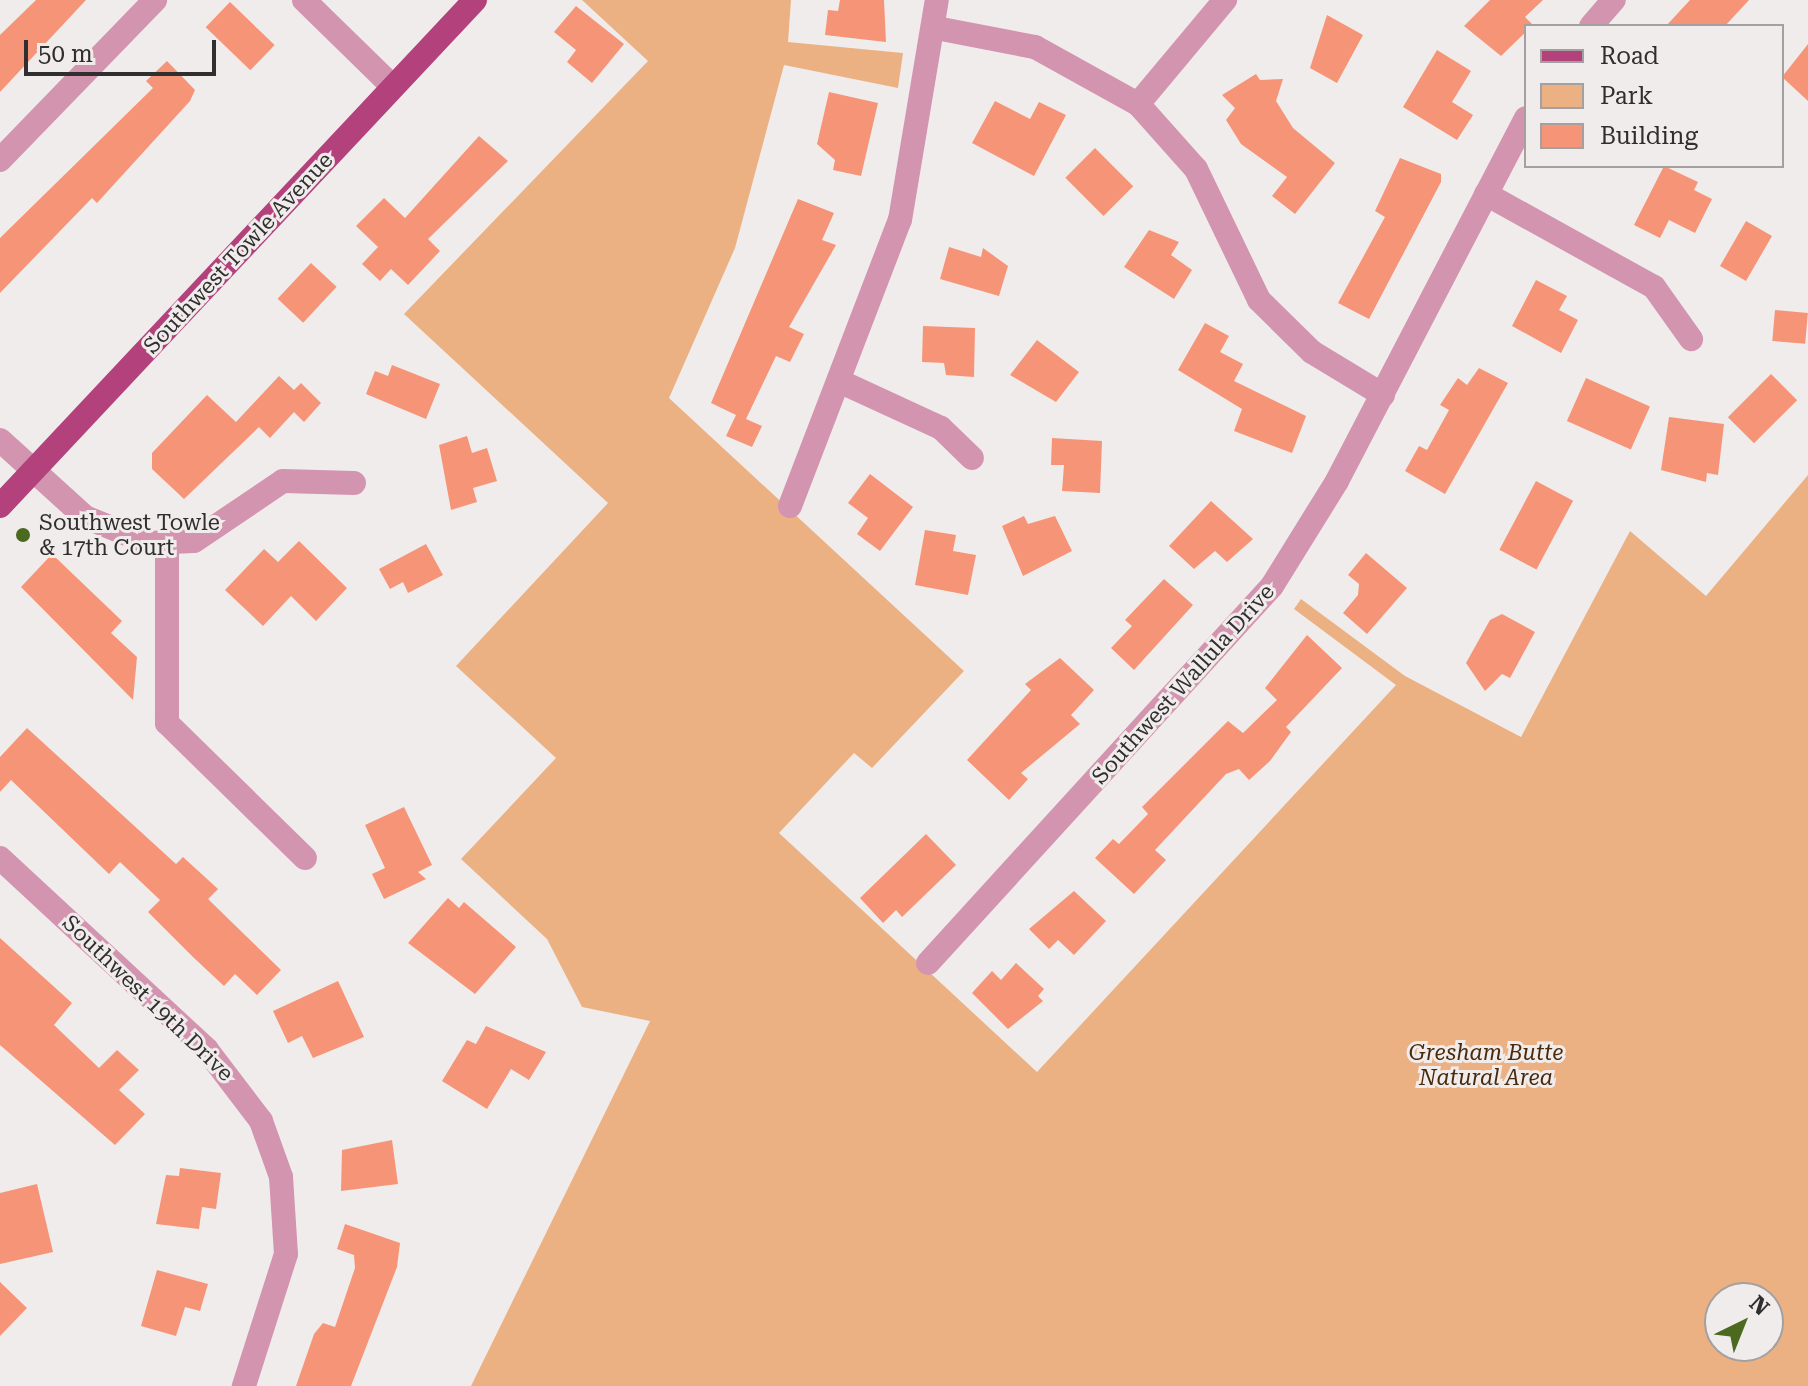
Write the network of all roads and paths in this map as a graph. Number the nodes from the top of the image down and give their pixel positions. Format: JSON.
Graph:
{"nodes":[{"id":1,"x":155,"y":0,"type":"edge"},
{"id":2,"x":304,"y":0,"type":"edge"},
{"id":3,"x":475,"y":0,"type":"edge"},
{"id":4,"x":937,"y":0,"type":"edge"},
{"id":5,"x":1225,"y":0,"type":"edge"},
{"id":6,"x":1614,"y":0,"type":"edge"},
{"id":7,"x":1593,"y":24,"type":"edge"},
{"id":8,"x":936,"y":28,"type":"junction"},
{"id":9,"x":393,"y":87,"type":"junction"},
{"id":10,"x":1138,"y":104,"type":"junction"},
{"id":11,"x":1524,"y":122,"type":"edge"},
{"id":12,"x":0,"y":160,"type":"edge"},
{"id":13,"x":1486,"y":194,"type":"junction"},
{"id":14,"x":1691,"y":339,"type":"dead end"},
{"id":15,"x":839,"y":381,"type":"junction"},
{"id":16,"x":1383,"y":395,"type":"junction"},
{"id":17,"x":0,"y":440,"type":"edge"},
{"id":18,"x":972,"y":458,"type":"dead end"},
{"id":19,"x":33,"y":471,"type":"junction"},
{"id":20,"x":354,"y":483,"type":"dead end"},
{"id":21,"x":0,"y":506,"type":"edge"},
{"id":22,"x":790,"y":506,"type":"dead end"},
{"id":23,"x":167,"y":544,"type":"junction"},
{"id":24,"x":0,"y":858,"type":"edge"},
{"id":25,"x":305,"y":858,"type":"dead end"},
{"id":26,"x":928,"y":963,"type":"dead end"},
{"id":27,"x":244,"y":1386,"type":"edge"}],
"edges":[{"from":1,"to":12,"type":"street"},
{"from":2,"to":9,"type":"street"},
{"from":3,"to":9,"type":"main road","name":"Southwest Towle Avenue"},
{"from":4,"to":8,"type":"street"},
{"from":5,"to":10,"type":"street"},
{"from":6,"to":7,"type":"street"},
{"from":8,"to":10,"type":"street"},
{"from":8,"to":15,"type":"street"},
{"from":9,"to":19,"type":"main road","name":"Southwest Towle Avenue"},
{"from":10,"to":16,"type":"street"},
{"from":11,"to":13,"type":"street","name":"Southwest Wallula Drive"},
{"from":13,"to":14,"type":"street"},
{"from":13,"to":16,"type":"street","name":"Southwest Wallula Drive"},
{"from":15,"to":18,"type":"street"},
{"from":15,"to":22,"type":"street"},
{"from":16,"to":26,"type":"street","name":"Southwest Wallula Drive"},
{"from":17,"to":19,"type":"street"},
{"from":19,"to":21,"type":"main road","name":"Southwest Towle Avenue"},
{"from":19,"to":23,"type":"street"},
{"from":20,"to":23,"type":"street"},
{"from":23,"to":25,"type":"street"},
{"from":24,"to":27,"type":"street","name":"Southwest 19th Drive"}]}
